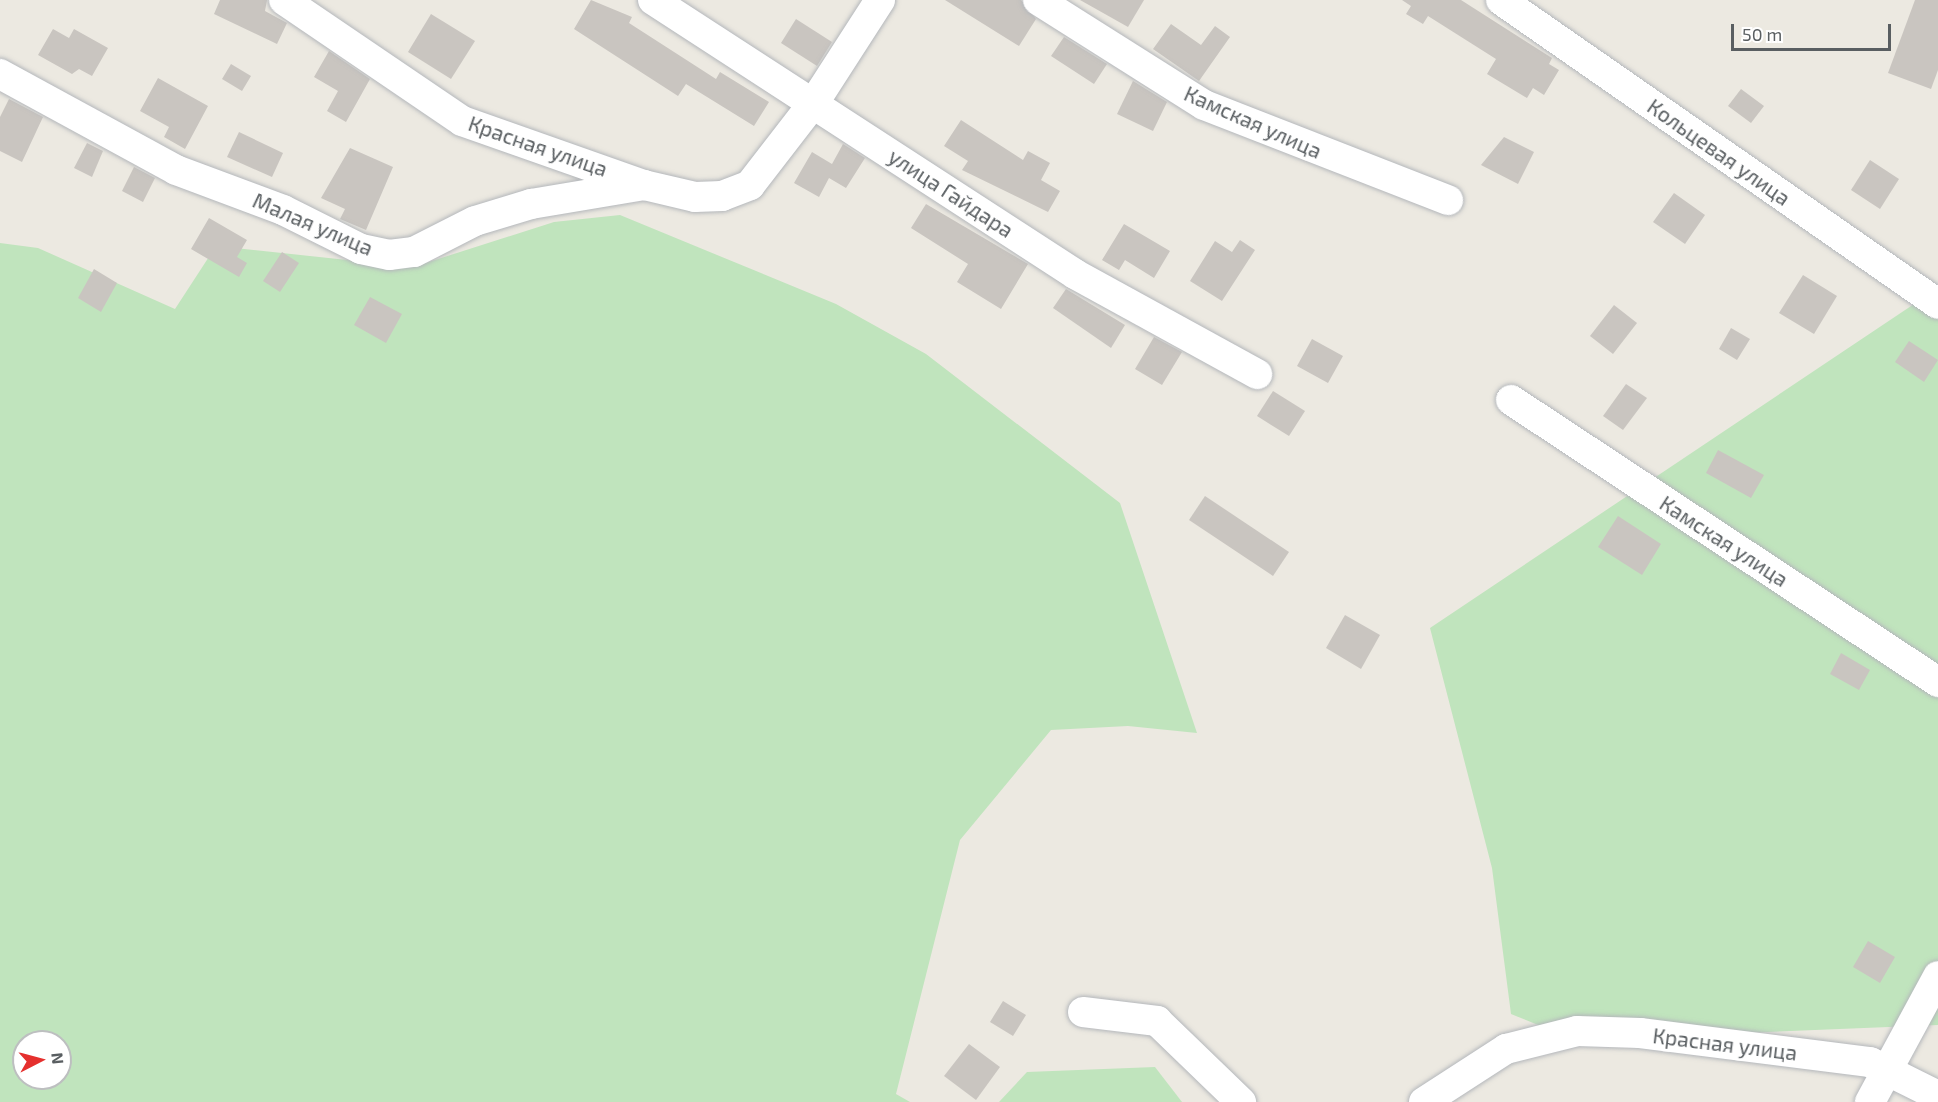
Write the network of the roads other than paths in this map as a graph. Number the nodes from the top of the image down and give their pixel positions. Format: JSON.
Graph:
{"nodes":[{"id":1,"x":284,"y":0,"type":"edge"},
{"id":2,"x":653,"y":0,"type":"edge"},
{"id":3,"x":880,"y":0,"type":"edge"},
{"id":4,"x":1038,"y":0,"type":"edge"},
{"id":5,"x":1501,"y":0,"type":"edge"},
{"id":6,"x":0,"y":74,"type":"edge"},
{"id":7,"x":815,"y":101,"type":"junction"},
{"id":8,"x":644,"y":185,"type":"junction"},
{"id":9,"x":1448,"y":200,"type":"dead end"},
{"id":10,"x":1938,"y":304,"type":"edge"},
{"id":11,"x":1257,"y":374,"type":"dead end"},
{"id":12,"x":1510,"y":400,"type":"dead end"},
{"id":13,"x":1938,"y":682,"type":"edge"},
{"id":14,"x":1938,"y":976,"type":"edge"},
{"id":15,"x":1083,"y":1012,"type":"dead end"},
{"id":16,"x":1888,"y":1071,"type":"junction"},
{"id":17,"x":1938,"y":1096,"type":"edge"},
{"id":18,"x":1241,"y":1102,"type":"edge"},
{"id":19,"x":1424,"y":1102,"type":"edge"},
{"id":20,"x":1870,"y":1102,"type":"edge"}],
"edges":[{"from":1,"to":8,"type":"street","name":"Красная улица"},
{"from":2,"to":7,"type":"street","name":"улица Гайдара"},
{"from":3,"to":7,"type":"street"},
{"from":4,"to":9,"type":"street","name":"Камская улица"},
{"from":5,"to":10,"type":"street","name":"Кольцевая улица"},
{"from":6,"to":8,"type":"street","name":"Малая улица"},
{"from":7,"to":8,"type":"street","name":"Красная улица"},
{"from":7,"to":11,"type":"street","name":"улица Гайдара"},
{"from":12,"to":13,"type":"street","name":"Камская улица"},
{"from":14,"to":16,"type":"street"},
{"from":15,"to":18,"type":"street"},
{"from":16,"to":17,"type":"street","name":"Красная улица"},
{"from":16,"to":19,"type":"street","name":"Красная улица"},
{"from":16,"to":20,"type":"street"}]}
